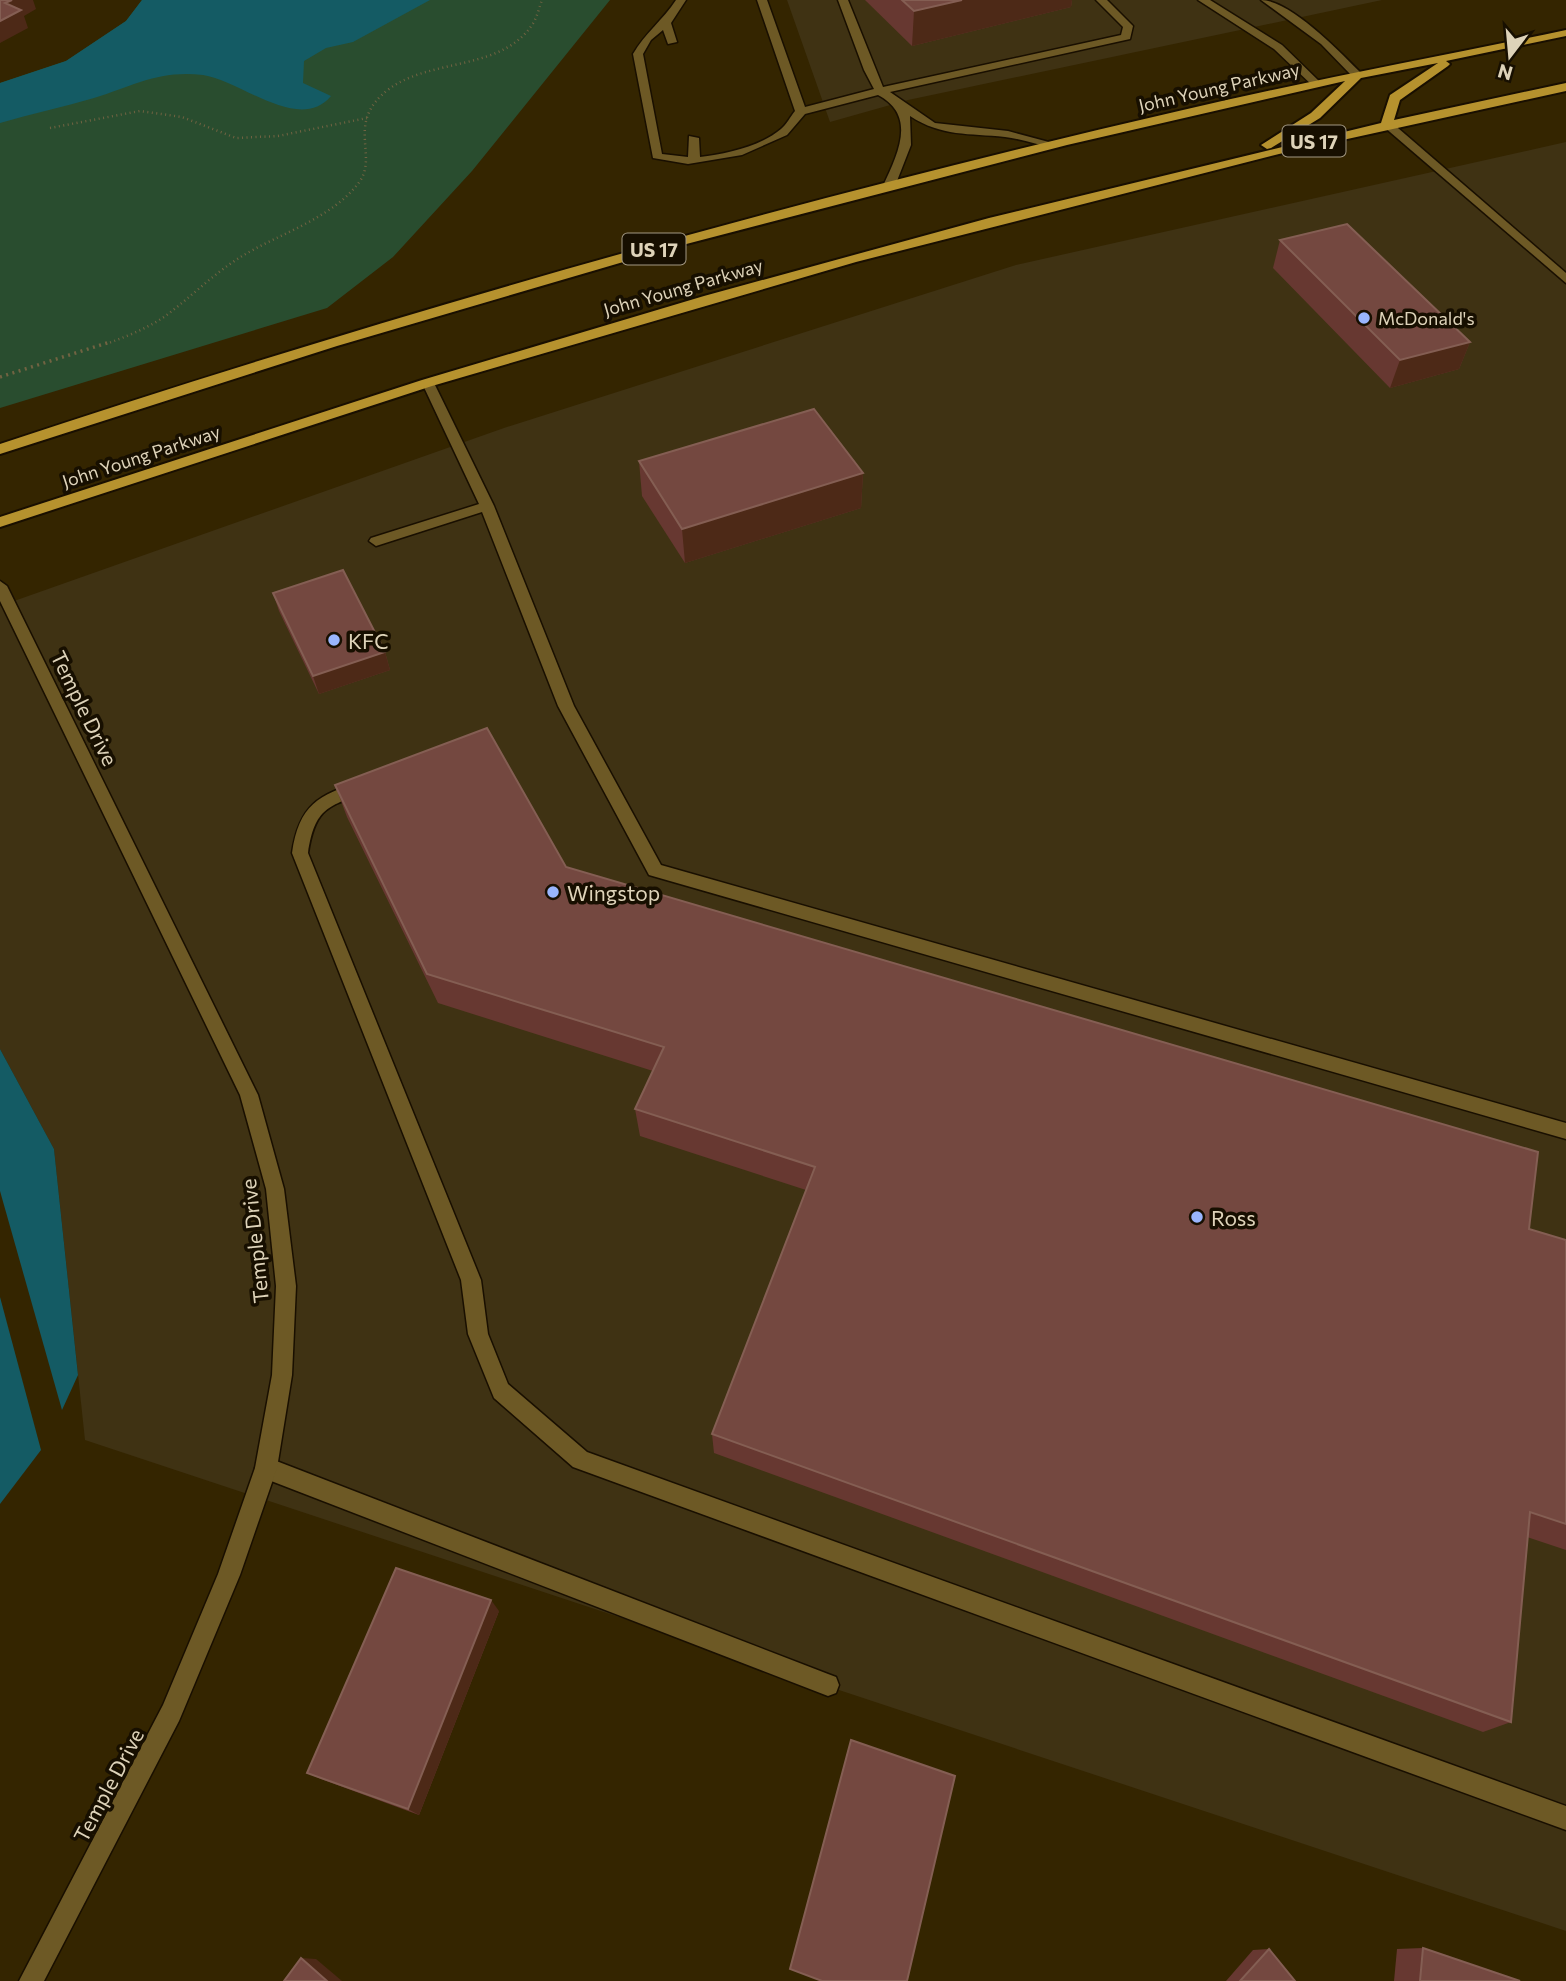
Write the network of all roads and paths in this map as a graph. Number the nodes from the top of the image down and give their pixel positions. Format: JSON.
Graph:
{"nodes":[{"id":1,"x":542,"y":0,"type":"edge"},
{"id":2,"x":681,"y":0,"type":"edge"},
{"id":3,"x":762,"y":0,"type":"edge"},
{"id":4,"x":844,"y":0,"type":"edge"},
{"id":5,"x":1101,"y":0,"type":"edge"},
{"id":6,"x":1203,"y":0,"type":"edge"},
{"id":7,"x":1266,"y":0,"type":"edge"},
{"id":8,"x":666,"y":23,"type":"junction"},
{"id":9,"x":1566,"y":33,"type":"edge"},
{"id":10,"x":672,"y":41,"type":"dead end"},
{"id":11,"x":1457,"y":56,"type":"junction"},
{"id":12,"x":1357,"y":75,"type":"junction"},
{"id":13,"x":1318,"y":84,"type":"junction"},
{"id":14,"x":1566,"y":87,"type":"edge"},
{"id":15,"x":880,"y":90,"type":"junction"},
{"id":16,"x":898,"y":103,"type":"junction"},
{"id":17,"x":801,"y":112,"type":"junction"},
{"id":18,"x":367,"y":118,"type":"junction"},
{"id":19,"x":1387,"y":124,"type":"junction"},
{"id":20,"x":50,"y":128,"type":"dead end"},
{"id":21,"x":693,"y":138,"type":"dead end"},
{"id":22,"x":1054,"y":145,"type":"junction"},
{"id":23,"x":1241,"y":158,"type":"junction"},
{"id":24,"x":695,"y":159,"type":"junction"},
{"id":25,"x":889,"y":187,"type":"junction"},
{"id":26,"x":1566,"y":279,"type":"edge"},
{"id":27,"x":0,"y":377,"type":"edge"},
{"id":28,"x":428,"y":383,"type":"junction"},
{"id":29,"x":0,"y":449,"type":"edge"},
{"id":30,"x":487,"y":506,"type":"junction"},
{"id":31,"x":0,"y":522,"type":"edge"},
{"id":32,"x":376,"y":541,"type":"dead end"},
{"id":33,"x":0,"y":586,"type":"edge"},
{"id":34,"x":377,"y":780,"type":"edge"},
{"id":35,"x":1566,"y":1131,"type":"edge"},
{"id":36,"x":266,"y":1468,"type":"junction"},
{"id":37,"x":828,"y":1685,"type":"dead end"},
{"id":38,"x":1566,"y":1818,"type":"edge"},
{"id":39,"x":31,"y":1981,"type":"edge"}],
"edges":[{"from":1,"to":18,"type":"path"},
{"from":2,"to":8,"type":"street"},
{"from":3,"to":17,"type":"street"},
{"from":4,"to":15,"type":"street"},
{"from":5,"to":15,"type":"street"},
{"from":6,"to":13,"type":"street"},
{"from":7,"to":12,"type":"street"},
{"from":8,"to":10,"type":"street"},
{"from":8,"to":24,"type":"street"},
{"from":9,"to":11,"type":"highway","number":"US 17"},
{"from":11,"to":12,"type":"highway","number":"US 17"},
{"from":11,"to":19,"type":"highway"},
{"from":12,"to":13,"type":"highway","name":"John Young Parkway","number":"US 17"},
{"from":12,"to":23,"type":"highway"},
{"from":13,"to":22,"type":"highway","name":"John Young Parkway","number":"US 17"},
{"from":14,"to":19,"type":"highway","number":"US 17"},
{"from":15,"to":16,"type":"street"},
{"from":15,"to":17,"type":"street"},
{"from":16,"to":22,"type":"street"},
{"from":16,"to":25,"type":"street"},
{"from":17,"to":24,"type":"street"},
{"from":18,"to":20,"type":"path"},
{"from":18,"to":27,"type":"path"},
{"from":19,"to":23,"type":"highway","name":"John Young Parkway","number":"US 17"},
{"from":19,"to":26,"type":"street"},
{"from":21,"to":24,"type":"street"},
{"from":22,"to":25,"type":"highway","name":"John Young Parkway","number":"US 17"},
{"from":23,"to":28,"type":"highway","name":"John Young Parkway","number":"US 17"},
{"from":25,"to":29,"type":"highway","name":"John Young Parkway","number":"US 17"},
{"from":28,"to":30,"type":"street"},
{"from":28,"to":31,"type":"highway","name":"John Young Parkway","number":"US 17"},
{"from":30,"to":32,"type":"street"},
{"from":30,"to":35,"type":"street"},
{"from":33,"to":36,"type":"street","name":"Temple Drive"},
{"from":34,"to":38,"type":"street"},
{"from":36,"to":37,"type":"street"},
{"from":36,"to":39,"type":"street","name":"Temple Drive"}]}
